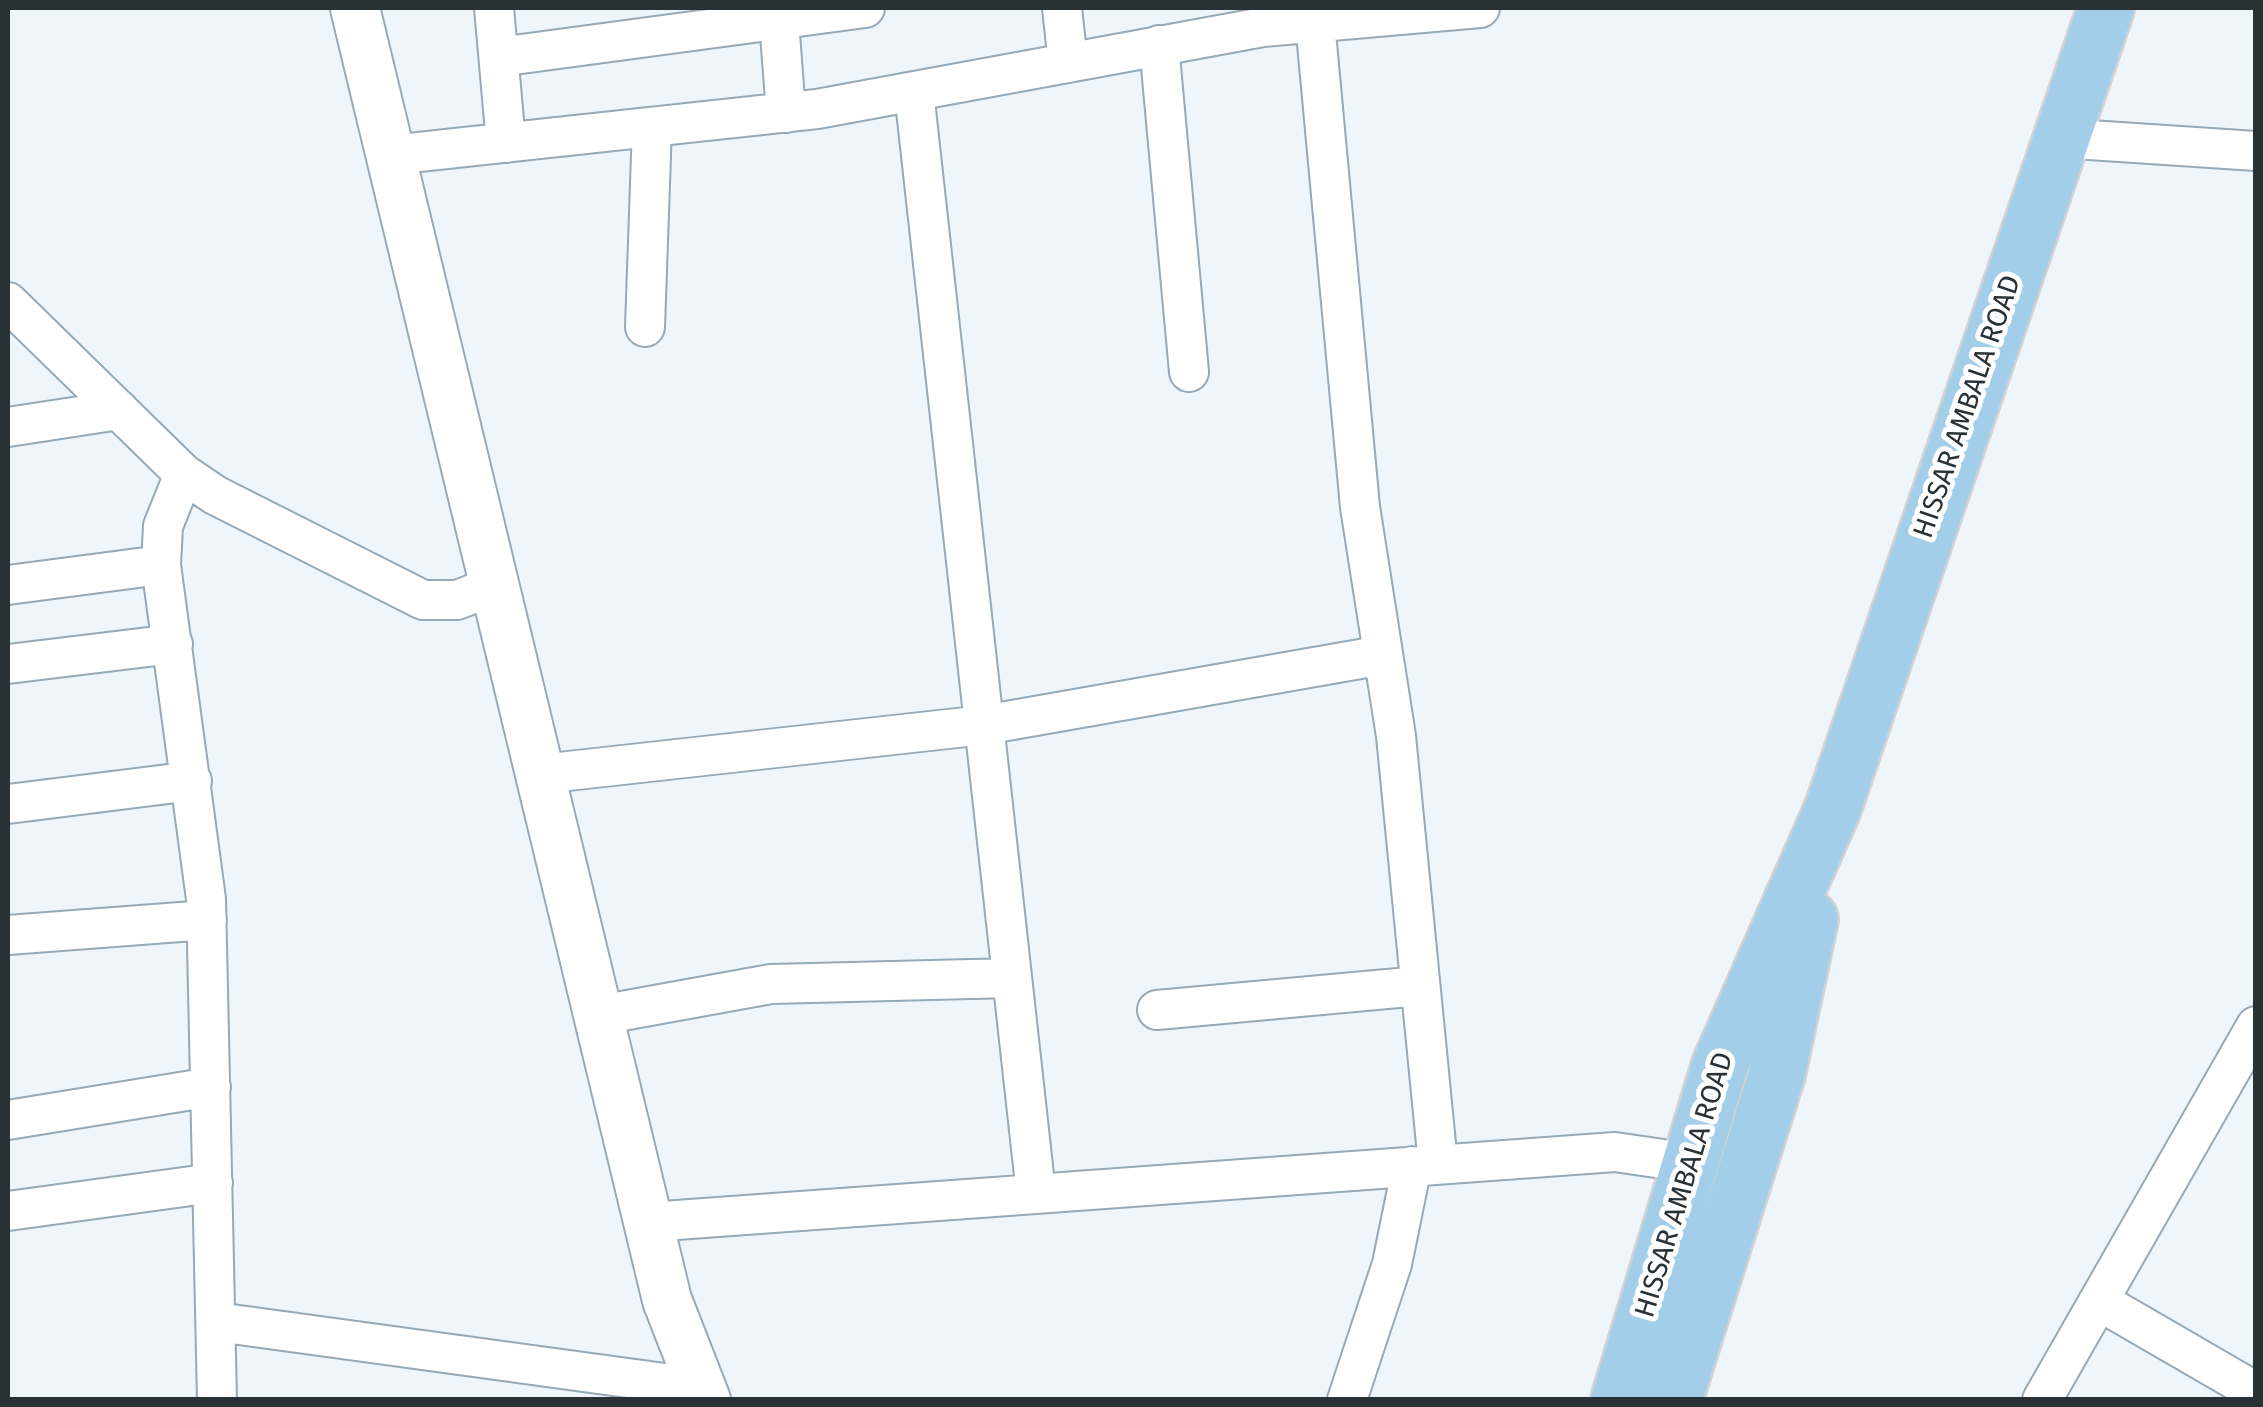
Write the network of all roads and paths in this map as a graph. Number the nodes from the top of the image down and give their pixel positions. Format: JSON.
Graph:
{"nodes":[{"id":1,"x":355,"y":8,"type":"edge"},
{"id":2,"x":494,"y":8,"type":"edge"},
{"id":3,"x":865,"y":8,"type":"edge"},
{"id":4,"x":1062,"y":8,"type":"edge"},
{"id":5,"x":1480,"y":8,"type":"edge"},
{"id":6,"x":2106,"y":8,"type":"edge"},
{"id":7,"x":778,"y":13,"type":"edge"},
{"id":8,"x":1315,"y":22,"type":"junction"},
{"id":9,"x":1160,"y":45,"type":"junction"},
{"id":10,"x":498,"y":57,"type":"junction"},
{"id":11,"x":1068,"y":63,"type":"junction"},
{"id":12,"x":914,"y":92,"type":"junction"},
{"id":13,"x":786,"y":113,"type":"junction"},
{"id":14,"x":652,"y":127,"type":"junction"},
{"id":15,"x":2059,"y":138,"type":"junction"},
{"id":16,"x":506,"y":142,"type":"junction"},
{"id":17,"x":2256,"y":151,"type":"edge"},
{"id":18,"x":391,"y":155,"type":"junction"},
{"id":19,"x":8,"y":302,"type":"edge"},
{"id":20,"x":644,"y":328,"type":"dead end"},
{"id":21,"x":1190,"y":372,"type":"dead end"},
{"id":22,"x":119,"y":410,"type":"junction"},
{"id":23,"x":8,"y":427,"type":"edge"},
{"id":24,"x":184,"y":474,"type":"junction"},
{"id":25,"x":162,"y":565,"type":"junction"},
{"id":26,"x":8,"y":584,"type":"edge"},
{"id":27,"x":496,"y":585,"type":"junction"},
{"id":28,"x":173,"y":644,"type":"junction"},
{"id":29,"x":1383,"y":655,"type":"junction"},
{"id":30,"x":8,"y":664,"type":"edge"},
{"id":31,"x":984,"y":725,"type":"junction"},
{"id":32,"x":542,"y":774,"type":"junction"},
{"id":33,"x":192,"y":782,"type":"junction"},
{"id":34,"x":8,"y":804,"type":"edge"},
{"id":35,"x":1833,"y":808,"type":"junction"},
{"id":36,"x":207,"y":920,"type":"junction"},
{"id":37,"x":8,"y":935,"type":"edge"},
{"id":38,"x":1012,"y":978,"type":"junction"},
{"id":39,"x":1420,"y":986,"type":"junction"},
{"id":40,"x":1157,"y":1010,"type":"dead end"},
{"id":41,"x":600,"y":1015,"type":"junction"},
{"id":42,"x":2256,"y":1026,"type":"edge"},
{"id":43,"x":211,"y":1087,"type":"junction"},
{"id":44,"x":8,"y":1120,"type":"edge"},
{"id":45,"x":1690,"y":1163,"type":"junction"},
{"id":46,"x":1425,"y":1165,"type":"junction"},
{"id":47,"x":213,"y":1183,"type":"junction"},
{"id":48,"x":1036,"y":1194,"type":"junction"},
{"id":49,"x":8,"y":1211,"type":"edge"},
{"id":50,"x":649,"y":1222,"type":"junction"},
{"id":51,"x":2100,"y":1301,"type":"junction"},
{"id":52,"x":217,"y":1322,"type":"junction"},
{"id":53,"x":2256,"y":1392,"type":"edge"},
{"id":54,"x":703,"y":1394,"type":"edge"},
{"id":55,"x":217,"y":1400,"type":"edge"},
{"id":56,"x":1347,"y":1400,"type":"edge"},
{"id":57,"x":1619,"y":1400,"type":"edge"},
{"id":58,"x":1674,"y":1400,"type":"edge"},
{"id":59,"x":2042,"y":1400,"type":"edge"}],
"edges":[{"from":1,"to":18,"type":"street"},
{"from":2,"to":10,"type":"street"},
{"from":3,"to":7,"type":"street"},
{"from":4,"to":11,"type":"street"},
{"from":5,"to":8,"type":"street"},
{"from":6,"to":15,"type":"main road","name":"HISSAR AMBALA ROAD"},
{"from":7,"to":10,"type":"street"},
{"from":7,"to":13,"type":"street"},
{"from":8,"to":9,"type":"street"},
{"from":8,"to":29,"type":"street"},
{"from":9,"to":11,"type":"street"},
{"from":9,"to":21,"type":"street"},
{"from":10,"to":16,"type":"street"},
{"from":11,"to":12,"type":"street"},
{"from":12,"to":13,"type":"street"},
{"from":12,"to":31,"type":"street"},
{"from":13,"to":14,"type":"street"},
{"from":14,"to":16,"type":"street"},
{"from":14,"to":20,"type":"street"},
{"from":15,"to":17,"type":"street"},
{"from":15,"to":35,"type":"main road","name":"HISSAR AMBALA ROAD"},
{"from":16,"to":18,"type":"street"},
{"from":18,"to":27,"type":"street"},
{"from":19,"to":22,"type":"street"},
{"from":22,"to":23,"type":"street"},
{"from":22,"to":24,"type":"street"},
{"from":24,"to":25,"type":"street"},
{"from":24,"to":27,"type":"street"},
{"from":25,"to":26,"type":"street"},
{"from":25,"to":28,"type":"street"},
{"from":27,"to":32,"type":"street"},
{"from":28,"to":30,"type":"street"},
{"from":28,"to":33,"type":"street"},
{"from":29,"to":31,"type":"street"},
{"from":29,"to":39,"type":"street"},
{"from":31,"to":32,"type":"street"},
{"from":31,"to":38,"type":"street"},
{"from":32,"to":41,"type":"street"},
{"from":33,"to":34,"type":"street"},
{"from":33,"to":36,"type":"street"},
{"from":35,"to":45,"type":"main road","name":"HISSAR AMBALA ROAD"},
{"from":35,"to":58,"type":"main road","name":"HISSAR AMBALA ROAD"},
{"from":36,"to":37,"type":"street"},
{"from":36,"to":43,"type":"street"},
{"from":38,"to":41,"type":"street"},
{"from":38,"to":48,"type":"street"},
{"from":39,"to":40,"type":"street"},
{"from":39,"to":46,"type":"street"},
{"from":41,"to":50,"type":"street"},
{"from":42,"to":51,"type":"street"},
{"from":43,"to":44,"type":"street"},
{"from":43,"to":47,"type":"street"},
{"from":45,"to":46,"type":"street"},
{"from":45,"to":57,"type":"main road","name":"HISSAR AMBALA ROAD"},
{"from":46,"to":48,"type":"street"},
{"from":46,"to":56,"type":"street"},
{"from":47,"to":49,"type":"street"},
{"from":47,"to":52,"type":"street"},
{"from":48,"to":50,"type":"street"},
{"from":50,"to":54,"type":"street"},
{"from":51,"to":53,"type":"street"},
{"from":51,"to":59,"type":"street"},
{"from":52,"to":54,"type":"street"},
{"from":52,"to":55,"type":"street"}]}
